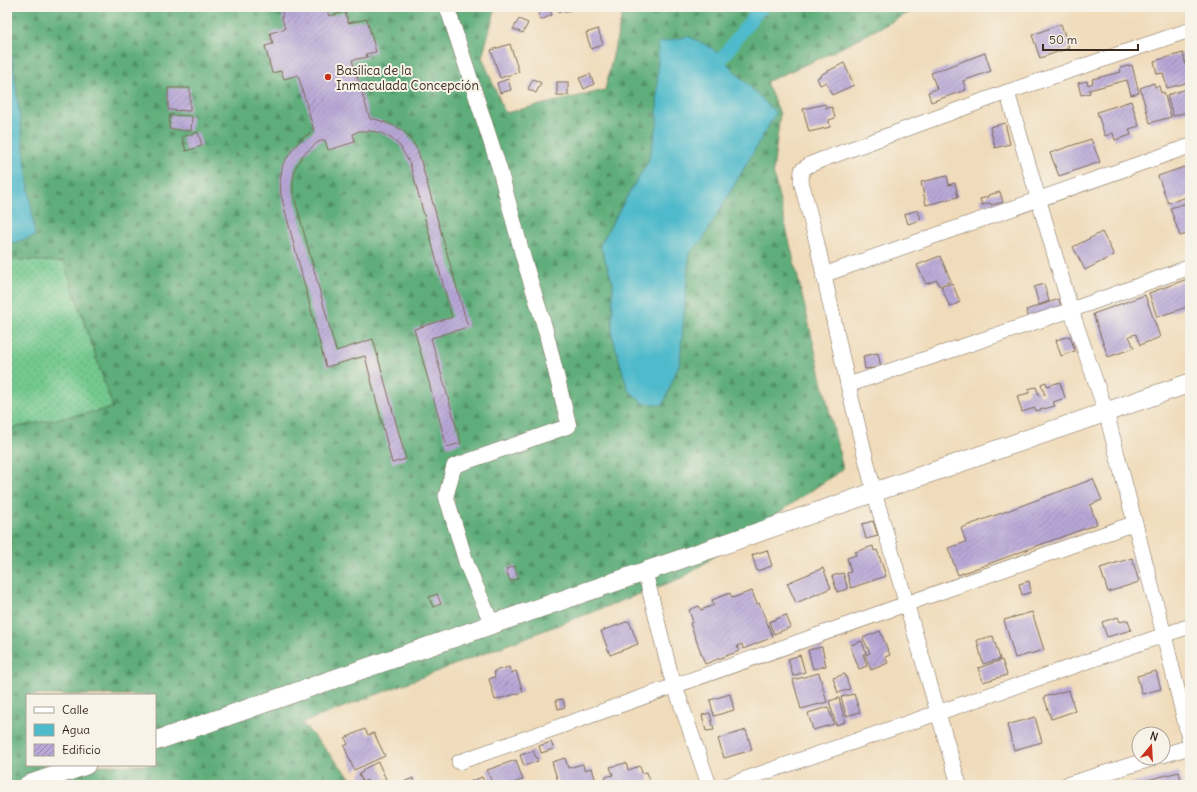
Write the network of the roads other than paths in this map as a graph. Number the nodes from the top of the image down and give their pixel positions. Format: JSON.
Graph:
{"nodes":[{"id":1,"x":447,"y":7,"type":"edge"},
{"id":2,"x":1190,"y":30,"type":"edge"},
{"id":3,"x":1007,"y":92,"type":"junction"},
{"id":4,"x":1190,"y":146,"type":"edge"},
{"id":5,"x":1039,"y":200,"type":"junction"},
{"id":6,"x":1190,"y":267,"type":"edge"},
{"id":7,"x":823,"y":274,"type":"junction"},
{"id":8,"x":1071,"y":310,"type":"junction"},
{"id":9,"x":1190,"y":383,"type":"edge"},
{"id":10,"x":848,"y":386,"type":"junction"},
{"id":11,"x":1106,"y":412,"type":"junction"},
{"id":12,"x":874,"y":492,"type":"junction"},
{"id":13,"x":1135,"y":523,"type":"junction"},
{"id":14,"x":702,"y":552,"type":"junction"},
{"id":15,"x":645,"y":572,"type":"junction"},
{"id":16,"x":906,"y":604,"type":"junction"},
{"id":17,"x":1190,"y":626,"type":"edge"},
{"id":18,"x":1164,"y":635,"type":"junction"},
{"id":19,"x":675,"y":685,"type":"junction"},
{"id":20,"x":938,"y":712,"type":"junction"},
{"id":21,"x":156,"y":741,"type":"edge"},
{"id":22,"x":1190,"y":742,"type":"edge"},
{"id":23,"x":1190,"y":747,"type":"edge"},
{"id":24,"x":1171,"y":753,"type":"edge"},
{"id":25,"x":459,"y":762,"type":"dead end"},
{"id":26,"x":1131,"y":765,"type":"edge"},
{"id":27,"x":83,"y":766,"type":"edge"},
{"id":28,"x":28,"y":785,"type":"edge"},
{"id":29,"x":709,"y":785,"type":"edge"},
{"id":30,"x":728,"y":785,"type":"edge"},
{"id":31,"x":959,"y":785,"type":"edge"},
{"id":32,"x":1066,"y":785,"type":"edge"}],
"edges":[{"from":1,"to":14,"type":"street"},
{"from":2,"to":3,"type":"street"},
{"from":3,"to":5,"type":"street"},
{"from":3,"to":7,"type":"street"},
{"from":4,"to":5,"type":"street"},
{"from":5,"to":7,"type":"street"},
{"from":5,"to":8,"type":"street"},
{"from":6,"to":8,"type":"street"},
{"from":7,"to":10,"type":"street"},
{"from":8,"to":10,"type":"street"},
{"from":8,"to":11,"type":"street"},
{"from":9,"to":11,"type":"street"},
{"from":10,"to":12,"type":"street"},
{"from":11,"to":12,"type":"street"},
{"from":11,"to":13,"type":"street"},
{"from":12,"to":14,"type":"street"},
{"from":12,"to":16,"type":"street"},
{"from":13,"to":16,"type":"street"},
{"from":13,"to":18,"type":"street"},
{"from":14,"to":15,"type":"street"},
{"from":15,"to":19,"type":"street"},
{"from":15,"to":21,"type":"street"},
{"from":16,"to":19,"type":"street"},
{"from":16,"to":20,"type":"street"},
{"from":17,"to":18,"type":"street"},
{"from":18,"to":20,"type":"street"},
{"from":18,"to":22,"type":"street"},
{"from":19,"to":25,"type":"street"},
{"from":19,"to":29,"type":"street"},
{"from":20,"to":30,"type":"street"},
{"from":20,"to":31,"type":"street"},
{"from":23,"to":24,"type":"street"},
{"from":26,"to":32,"type":"street"},
{"from":27,"to":28,"type":"street"}]}
